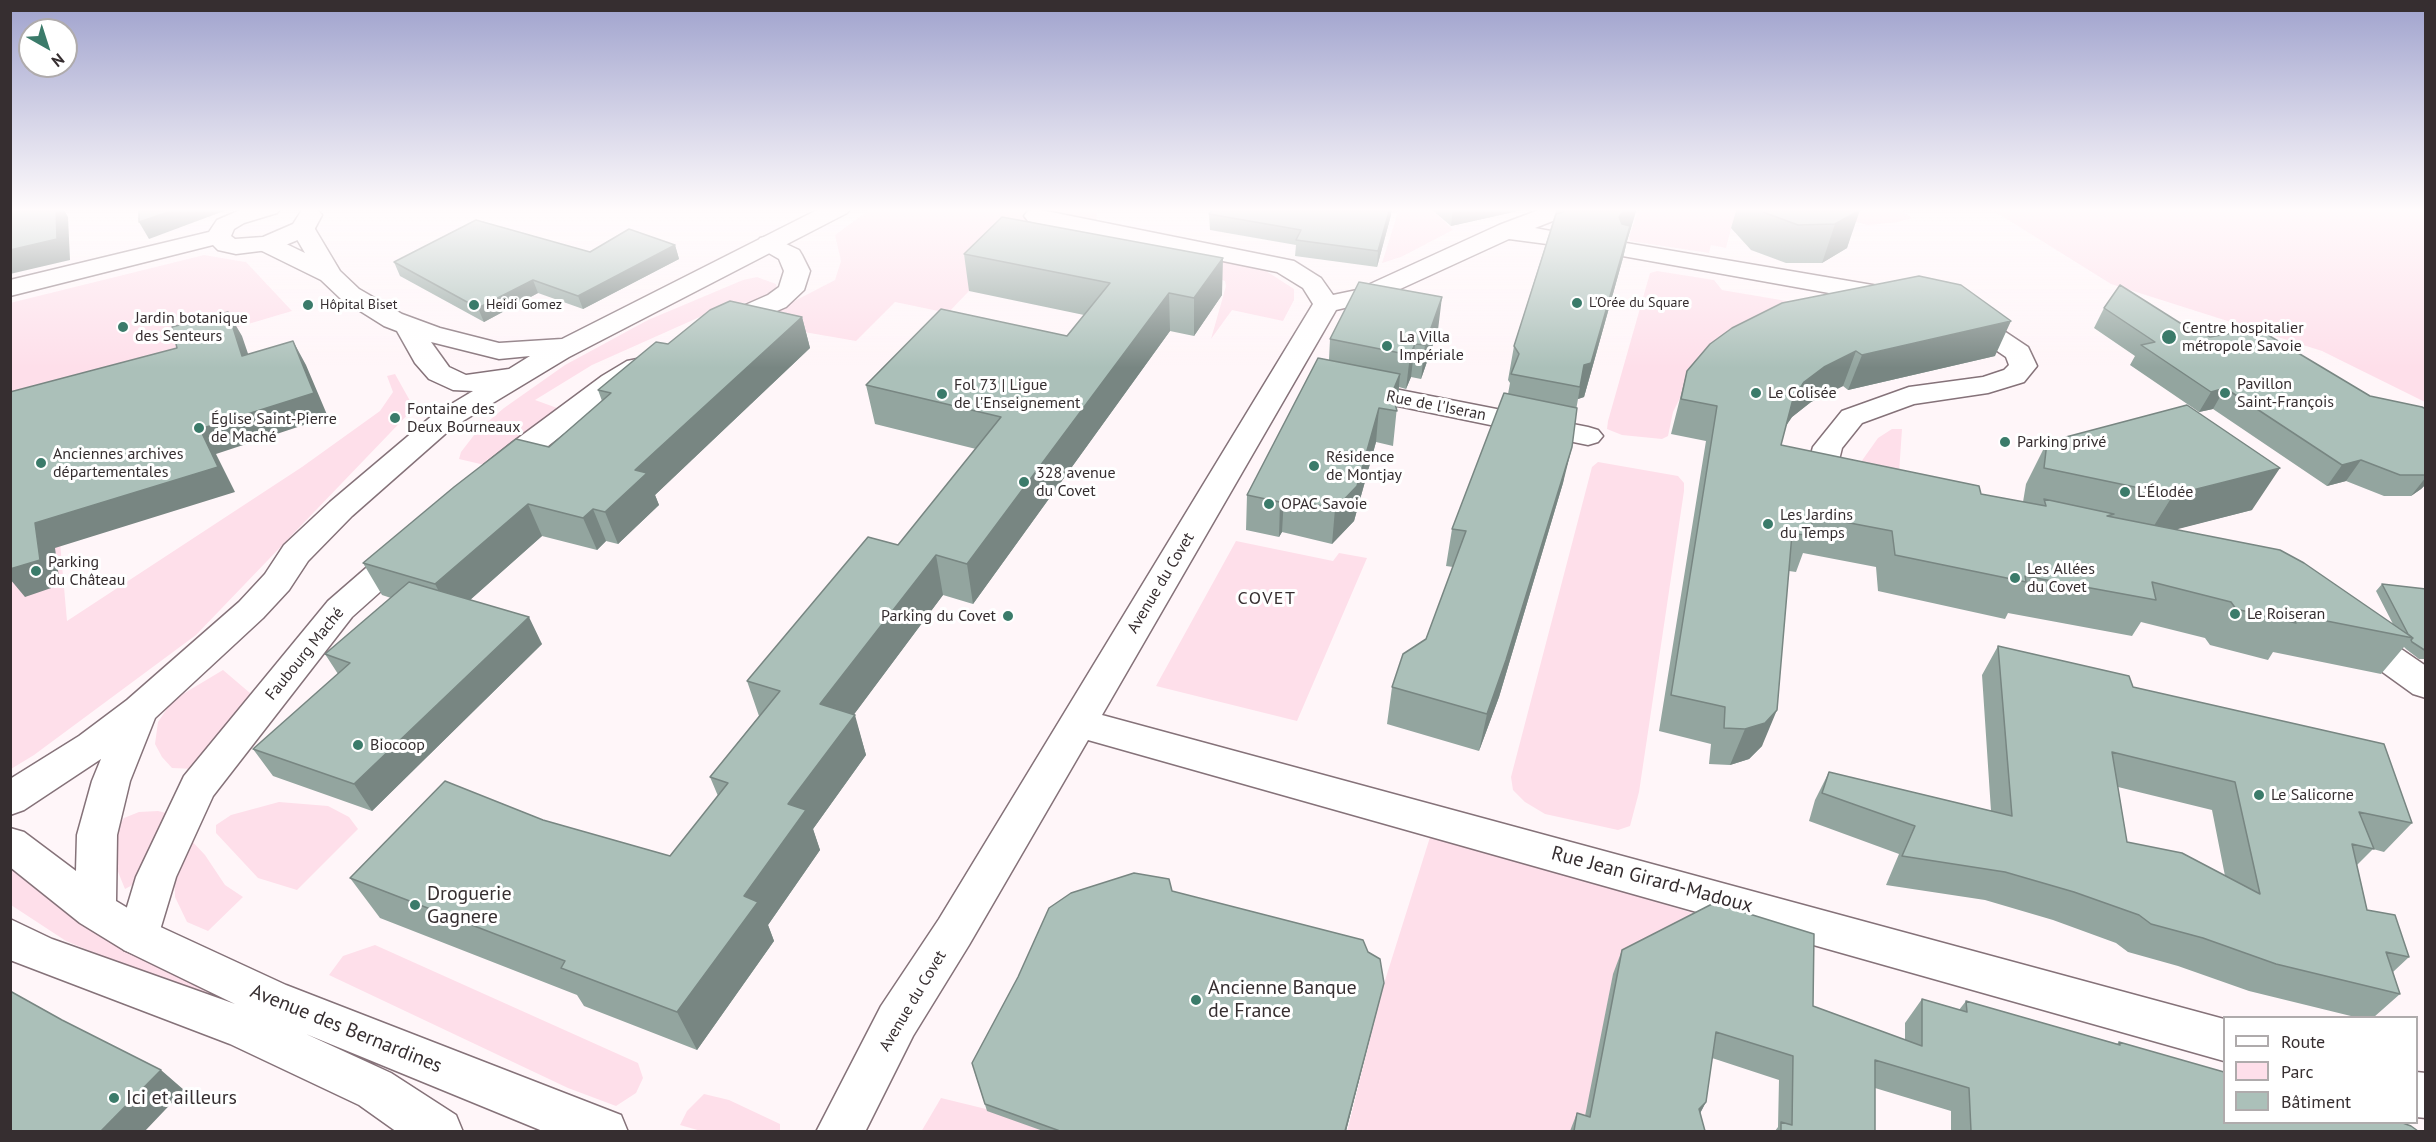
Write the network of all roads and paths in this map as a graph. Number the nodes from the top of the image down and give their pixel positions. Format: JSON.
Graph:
{"nodes":[{"id":1,"x":119,"y":261,"type":"edge"},
{"id":2,"x":302,"y":261,"type":"edge"},
{"id":3,"x":325,"y":261,"type":"edge"},
{"id":4,"x":734,"y":261,"type":"edge"},
{"id":5,"x":793,"y":261,"type":"edge"},
{"id":6,"x":1262,"y":261,"type":"edge"},
{"id":7,"x":1440,"y":261,"type":"edge"},
{"id":8,"x":1690,"y":261,"type":"edge"},
{"id":9,"x":330,"y":275,"type":"junction"},
{"id":10,"x":10,"y":288,"type":"edge"},
{"id":11,"x":1326,"y":304,"type":"junction"},
{"id":12,"x":408,"y":326,"type":"junction"},
{"id":13,"x":694,"y":338,"type":"edge"},
{"id":14,"x":574,"y":344,"type":"junction"},
{"id":15,"x":499,"y":351,"type":"junction"},
{"id":16,"x":665,"y":351,"type":"edge"},
{"id":17,"x":439,"y":373,"type":"junction"},
{"id":18,"x":1306,"y":380,"type":"junction"},
{"id":19,"x":487,"y":390,"type":"junction"},
{"id":20,"x":443,"y":421,"type":"junction"},
{"id":21,"x":1588,"y":436,"type":"dead end"},
{"id":22,"x":1869,"y":489,"type":"edge"},
{"id":23,"x":471,"y":494,"type":"edge"},
{"id":24,"x":428,"y":532,"type":"edge"},
{"id":25,"x":2333,"y":619,"type":"edge"},
{"id":26,"x":2426,"y":685,"type":"edge"},
{"id":27,"x":140,"y":710,"type":"junction"},
{"id":28,"x":1078,"y":723,"type":"junction"},
{"id":29,"x":10,"y":799,"type":"edge"},
{"id":30,"x":10,"y":844,"type":"edge"},
{"id":31,"x":95,"y":910,"type":"junction"},
{"id":32,"x":139,"y":937,"type":"junction"},
{"id":33,"x":10,"y":938,"type":"edge"},
{"id":34,"x":2223,"y":1040,"type":"edge"},
{"id":35,"x":421,"y":1128,"type":"edge"},
{"id":36,"x":604,"y":1131,"type":"edge"},
{"id":37,"x":840,"y":1131,"type":"edge"}],
"edges":[{"from":1,"to":10,"type":"street"},
{"from":2,"to":9,"type":"street"},
{"from":3,"to":9,"type":"street"},
{"from":4,"to":14,"type":"street"},
{"from":5,"to":13,"type":"street"},
{"from":6,"to":11,"type":"street"},
{"from":7,"to":11,"type":"street"},
{"from":8,"to":22,"type":"street"},
{"from":9,"to":12,"type":"street"},
{"from":11,"to":18,"type":"street","name":"Avenue du Covet"},
{"from":12,"to":15,"type":"street"},
{"from":12,"to":17,"type":"street"},
{"from":14,"to":15,"type":"street"},
{"from":14,"to":19,"type":"street"},
{"from":15,"to":19,"type":"street"},
{"from":16,"to":23,"type":"street"},
{"from":17,"to":19,"type":"street"},
{"from":17,"to":20,"type":"street"},
{"from":18,"to":21,"type":"street","name":"Rue de l'Iseran"},
{"from":18,"to":28,"type":"street","name":"Avenue du Covet"},
{"from":19,"to":20,"type":"street"},
{"from":20,"to":27,"type":"street"},
{"from":24,"to":32,"type":"street","name":"Faubourg Maché"},
{"from":25,"to":26,"type":"street"},
{"from":27,"to":29,"type":"street"},
{"from":27,"to":31,"type":"street"},
{"from":28,"to":34,"type":"street","name":"Rue Jean Girard-Madoux"},
{"from":28,"to":37,"type":"street","name":"Avenue du Covet"},
{"from":30,"to":31,"type":"street","name":"Avenue des Bernardines"},
{"from":31,"to":32,"type":"street","name":"Avenue des Bernardines"},
{"from":32,"to":36,"type":"street","name":"Avenue des Bernardines"},
{"from":33,"to":35,"type":"street"}]}
